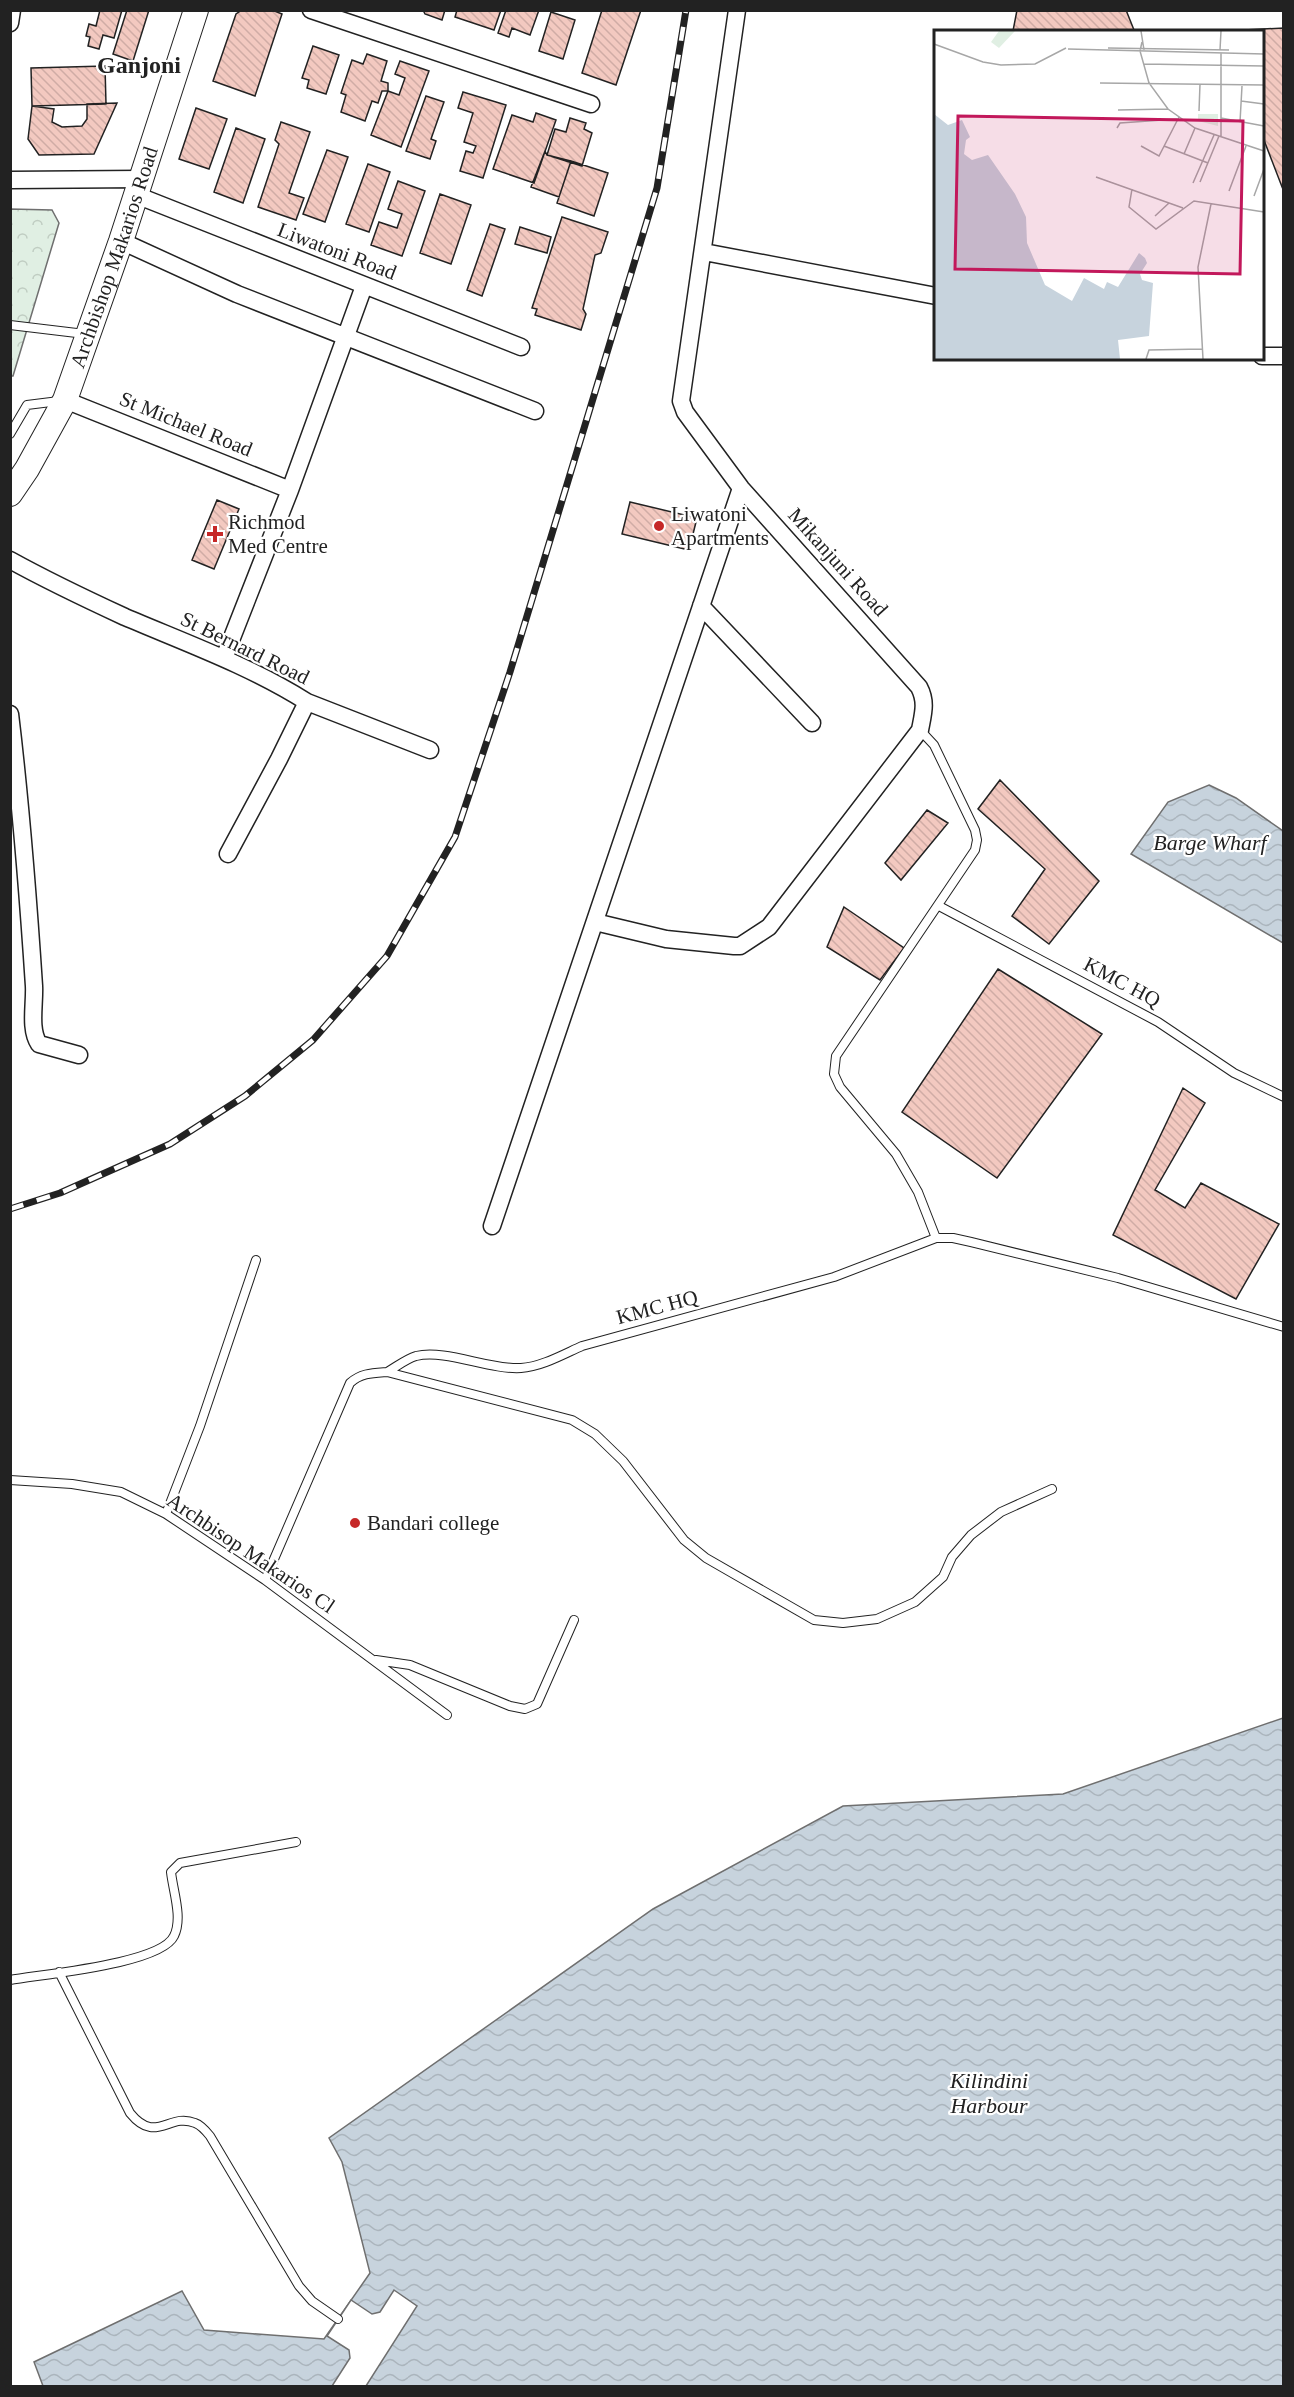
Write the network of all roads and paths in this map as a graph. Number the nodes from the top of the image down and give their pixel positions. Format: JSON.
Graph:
{"nodes":[{"id":1,"x":12,"y":10,"type":"edge"},
{"id":2,"x":196,"y":10,"type":"edge"},
{"id":3,"x":311,"y":10,"type":"edge"},
{"id":4,"x":737,"y":10,"type":"edge"},
{"id":5,"x":10,"y":22,"type":"edge"},
{"id":6,"x":591,"y":104,"type":"dead end"},
{"id":7,"x":10,"y":180,"type":"edge"},
{"id":8,"x":138,"y":187,"type":"junction"},
{"id":9,"x":121,"y":241,"type":"junction"},
{"id":10,"x":704,"y":252,"type":"junction"},
{"id":11,"x":364,"y":286,"type":"junction"},
{"id":12,"x":934,"y":296,"type":"edge"},
{"id":13,"x":10,"y":325,"type":"edge"},
{"id":14,"x":88,"y":334,"type":"junction"},
{"id":15,"x":346,"y":336,"type":"junction"},
{"id":16,"x":521,"y":347,"type":"dead end"},
{"id":17,"x":1264,"y":356,"type":"edge"},
{"id":18,"x":1284,"y":356,"type":"edge"},
{"id":19,"x":65,"y":400,"type":"junction"},
{"id":20,"x":535,"y":411,"type":"dead end"},
{"id":21,"x":10,"y":434,"type":"edge"},
{"id":22,"x":741,"y":488,"type":"junction"},
{"id":23,"x":290,"y":490,"type":"junction"},
{"id":24,"x":10,"y":494,"type":"edge"},
{"id":25,"x":10,"y":560,"type":"edge"},
{"id":26,"x":701,"y":606,"type":"junction"},
{"id":27,"x":224,"y":658,"type":"junction"},
{"id":28,"x":307,"y":702,"type":"junction"},
{"id":29,"x":10,"y":714,"type":"edge"},
{"id":30,"x":812,"y":723,"type":"dead end"},
{"id":31,"x":920,"y":730,"type":"junction"},
{"id":32,"x":429,"y":750,"type":"dead end"},
{"id":33,"x":228,"y":854,"type":"dead end"},
{"id":34,"x":939,"y":906,"type":"junction"},
{"id":35,"x":595,"y":921,"type":"junction"},
{"id":36,"x":78,"y":1055,"type":"dead end"},
{"id":37,"x":1284,"y":1098,"type":"edge"},
{"id":38,"x":492,"y":1226,"type":"dead end"},
{"id":39,"x":936,"y":1238,"type":"junction"},
{"id":40,"x":256,"y":1260,"type":"dead end"},
{"id":41,"x":1284,"y":1327,"type":"edge"},
{"id":42,"x":387,"y":1372,"type":"junction"},
{"id":43,"x":10,"y":1480,"type":"edge"},
{"id":44,"x":1052,"y":1489,"type":"dead end"},
{"id":45,"x":166,"y":1514,"type":"junction"},
{"id":46,"x":265,"y":1580,"type":"junction"},
{"id":47,"x":574,"y":1620,"type":"dead end"},
{"id":48,"x":372,"y":1660,"type":"junction"},
{"id":49,"x":447,"y":1715,"type":"dead end"},
{"id":50,"x":296,"y":1842,"type":"dead end"},
{"id":51,"x":59,"y":1972,"type":"junction"},
{"id":52,"x":10,"y":1980,"type":"edge"},
{"id":53,"x":338,"y":2319,"type":"dead end"}],
"edges":[{"from":1,"to":5,"type":"street"},
{"from":2,"to":8,"type":"street","name":"Archbishop Makarios Road"},
{"from":3,"to":6,"type":"street"},
{"from":4,"to":10,"type":"street","name":"Mikanjuni Road"},
{"from":7,"to":8,"type":"street"},
{"from":8,"to":9,"type":"street","name":"Archbishop Makarios Road"},
{"from":8,"to":11,"type":"street","name":"Liwatoni Road"},
{"from":9,"to":14,"type":"street","name":"Archbishop Makarios Road"},
{"from":9,"to":15,"type":"street"},
{"from":10,"to":12,"type":"street"},
{"from":10,"to":22,"type":"street","name":"Mikanjuni Road"},
{"from":11,"to":15,"type":"street"},
{"from":11,"to":16,"type":"street","name":"Liwatoni Road"},
{"from":13,"to":14,"type":"lane"},
{"from":14,"to":19,"type":"street","name":"Archbishop Makarios Road"},
{"from":15,"to":20,"type":"street"},
{"from":15,"to":23,"type":"street"},
{"from":17,"to":18,"type":"street"},
{"from":19,"to":21,"type":"lane"},
{"from":19,"to":23,"type":"street","name":"St Michael Road"},
{"from":19,"to":24,"type":"street","name":"Archbishop Makarios Road"},
{"from":22,"to":26,"type":"street"},
{"from":22,"to":31,"type":"street","name":"Mikanjuni Road"},
{"from":23,"to":27,"type":"street"},
{"from":25,"to":27,"type":"street","name":"St Bernard Road"},
{"from":26,"to":30,"type":"street"},
{"from":26,"to":35,"type":"street"},
{"from":27,"to":28,"type":"street","name":"St Bernard Road"},
{"from":28,"to":32,"type":"street"},
{"from":28,"to":33,"type":"street","name":"St Bernard Road"},
{"from":29,"to":36,"type":"street"},
{"from":31,"to":34,"type":"lane"},
{"from":31,"to":35,"type":"street"},
{"from":34,"to":37,"type":"lane","name":"KMC HQ"},
{"from":34,"to":39,"type":"lane"},
{"from":35,"to":38,"type":"street"},
{"from":39,"to":41,"type":"lane","name":"KMC HQ"},
{"from":39,"to":42,"type":"lane","name":"KMC HQ"},
{"from":40,"to":45,"type":"lane"},
{"from":42,"to":44,"type":"lane"},
{"from":42,"to":46,"type":"lane"},
{"from":43,"to":45,"type":"lane","name":"Archbisop Makarios Cl"},
{"from":45,"to":46,"type":"lane","name":"Archbisop Makarios Cl"},
{"from":46,"to":48,"type":"lane","name":"Archbisop Makarios Cl"},
{"from":47,"to":48,"type":"lane"},
{"from":48,"to":49,"type":"lane","name":"Archbisop Makarios Cl"},
{"from":50,"to":51,"type":"lane"},
{"from":51,"to":52,"type":"lane"},
{"from":51,"to":53,"type":"lane"}]}
